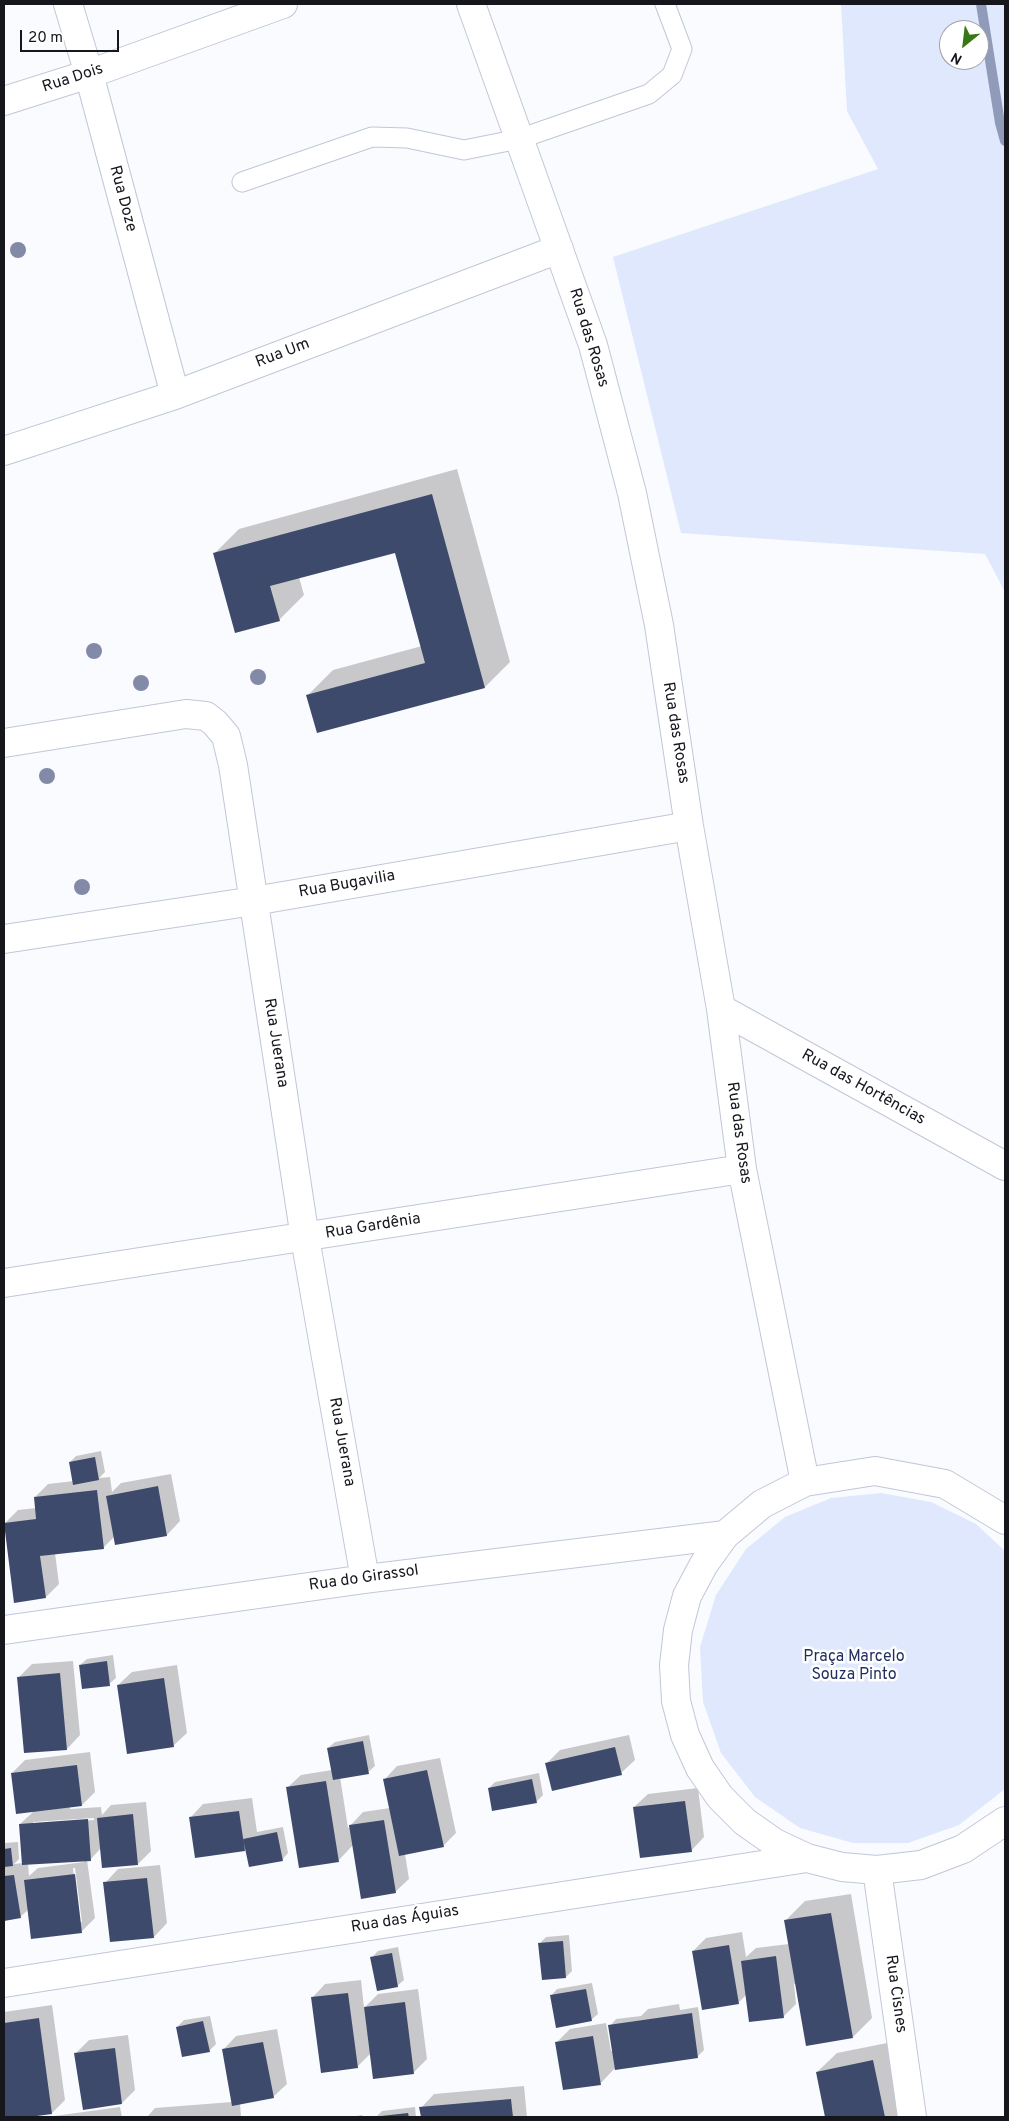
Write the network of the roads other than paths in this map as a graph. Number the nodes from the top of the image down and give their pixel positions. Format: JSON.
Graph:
{"nodes":[{"id":1,"x":68,"y":4,"type":"edge"},
{"id":2,"x":283,"y":4,"type":"edge"},
{"id":3,"x":471,"y":4,"type":"edge"},
{"id":4,"x":665,"y":4,"type":"edge"},
{"id":5,"x":89,"y":74,"type":"junction"},
{"id":6,"x":4,"y":101,"type":"edge"},
{"id":7,"x":519,"y":139,"type":"junction"},
{"id":8,"x":242,"y":182,"type":"dead end"},
{"id":9,"x":559,"y":249,"type":"junction"},
{"id":10,"x":174,"y":395,"type":"junction"},
{"id":11,"x":4,"y":451,"type":"edge"},
{"id":12,"x":4,"y":743,"type":"edge"},
{"id":13,"x":689,"y":826,"type":"junction"},
{"id":14,"x":254,"y":901,"type":"junction"},
{"id":15,"x":4,"y":939,"type":"edge"},
{"id":16,"x":721,"y":1009,"type":"junction"},
{"id":17,"x":1005,"y":1166,"type":"edge"},
{"id":18,"x":742,"y":1169,"type":"junction"},
{"id":19,"x":305,"y":1238,"type":"junction"},
{"id":20,"x":4,"y":1283,"type":"edge"},
{"id":21,"x":805,"y":1482,"type":"junction"},
{"id":22,"x":1005,"y":1520,"type":"edge"},
{"id":23,"x":725,"y":1535,"type":"junction"},
{"id":24,"x":365,"y":1579,"type":"junction"},
{"id":25,"x":4,"y":1630,"type":"edge"},
{"id":26,"x":1005,"y":1820,"type":"edge"},
{"id":27,"x":807,"y":1858,"type":"junction"},
{"id":28,"x":877,"y":1870,"type":"junction"},
{"id":29,"x":4,"y":1983,"type":"edge"},
{"id":30,"x":912,"y":2117,"type":"edge"}],
"edges":[{"from":1,"to":5,"type":"street","name":"Rua Doze"},
{"from":2,"to":5,"type":"street","name":"Rua Dois"},
{"from":3,"to":7,"type":"street","name":"Rua das Rosas"},
{"from":4,"to":7,"type":"lane"},
{"from":5,"to":6,"type":"street","name":"Rua Dois"},
{"from":5,"to":10,"type":"street","name":"Rua Doze"},
{"from":7,"to":8,"type":"lane"},
{"from":7,"to":9,"type":"street","name":"Rua das Rosas"},
{"from":9,"to":10,"type":"street","name":"Rua Um"},
{"from":9,"to":13,"type":"street","name":"Rua das Rosas"},
{"from":10,"to":11,"type":"street","name":"Rua Um"},
{"from":12,"to":14,"type":"street","name":"Rua Juerana"},
{"from":13,"to":14,"type":"street","name":"Rua Bugavilia"},
{"from":13,"to":16,"type":"street","name":"Rua das Rosas"},
{"from":14,"to":15,"type":"street","name":"Rua Bugavilia"},
{"from":14,"to":19,"type":"street","name":"Rua Juerana"},
{"from":16,"to":17,"type":"street","name":"Rua das Hortências"},
{"from":16,"to":18,"type":"street","name":"Rua das Rosas"},
{"from":18,"to":19,"type":"street","name":"Rua Gardênia"},
{"from":18,"to":21,"type":"street","name":"Rua das Rosas"},
{"from":19,"to":20,"type":"street","name":"Rua Gardênia"},
{"from":19,"to":24,"type":"street","name":"Rua Juerana"},
{"from":21,"to":22,"type":"street"},
{"from":21,"to":23,"type":"street"},
{"from":23,"to":24,"type":"street","name":"Rua do Girassol"},
{"from":23,"to":27,"type":"street"},
{"from":24,"to":25,"type":"street","name":"Rua do Girassol"},
{"from":26,"to":28,"type":"street"},
{"from":27,"to":28,"type":"street"},
{"from":27,"to":29,"type":"street","name":"Rua das Águias"},
{"from":28,"to":30,"type":"street","name":"Rua Cisnes"}]}
